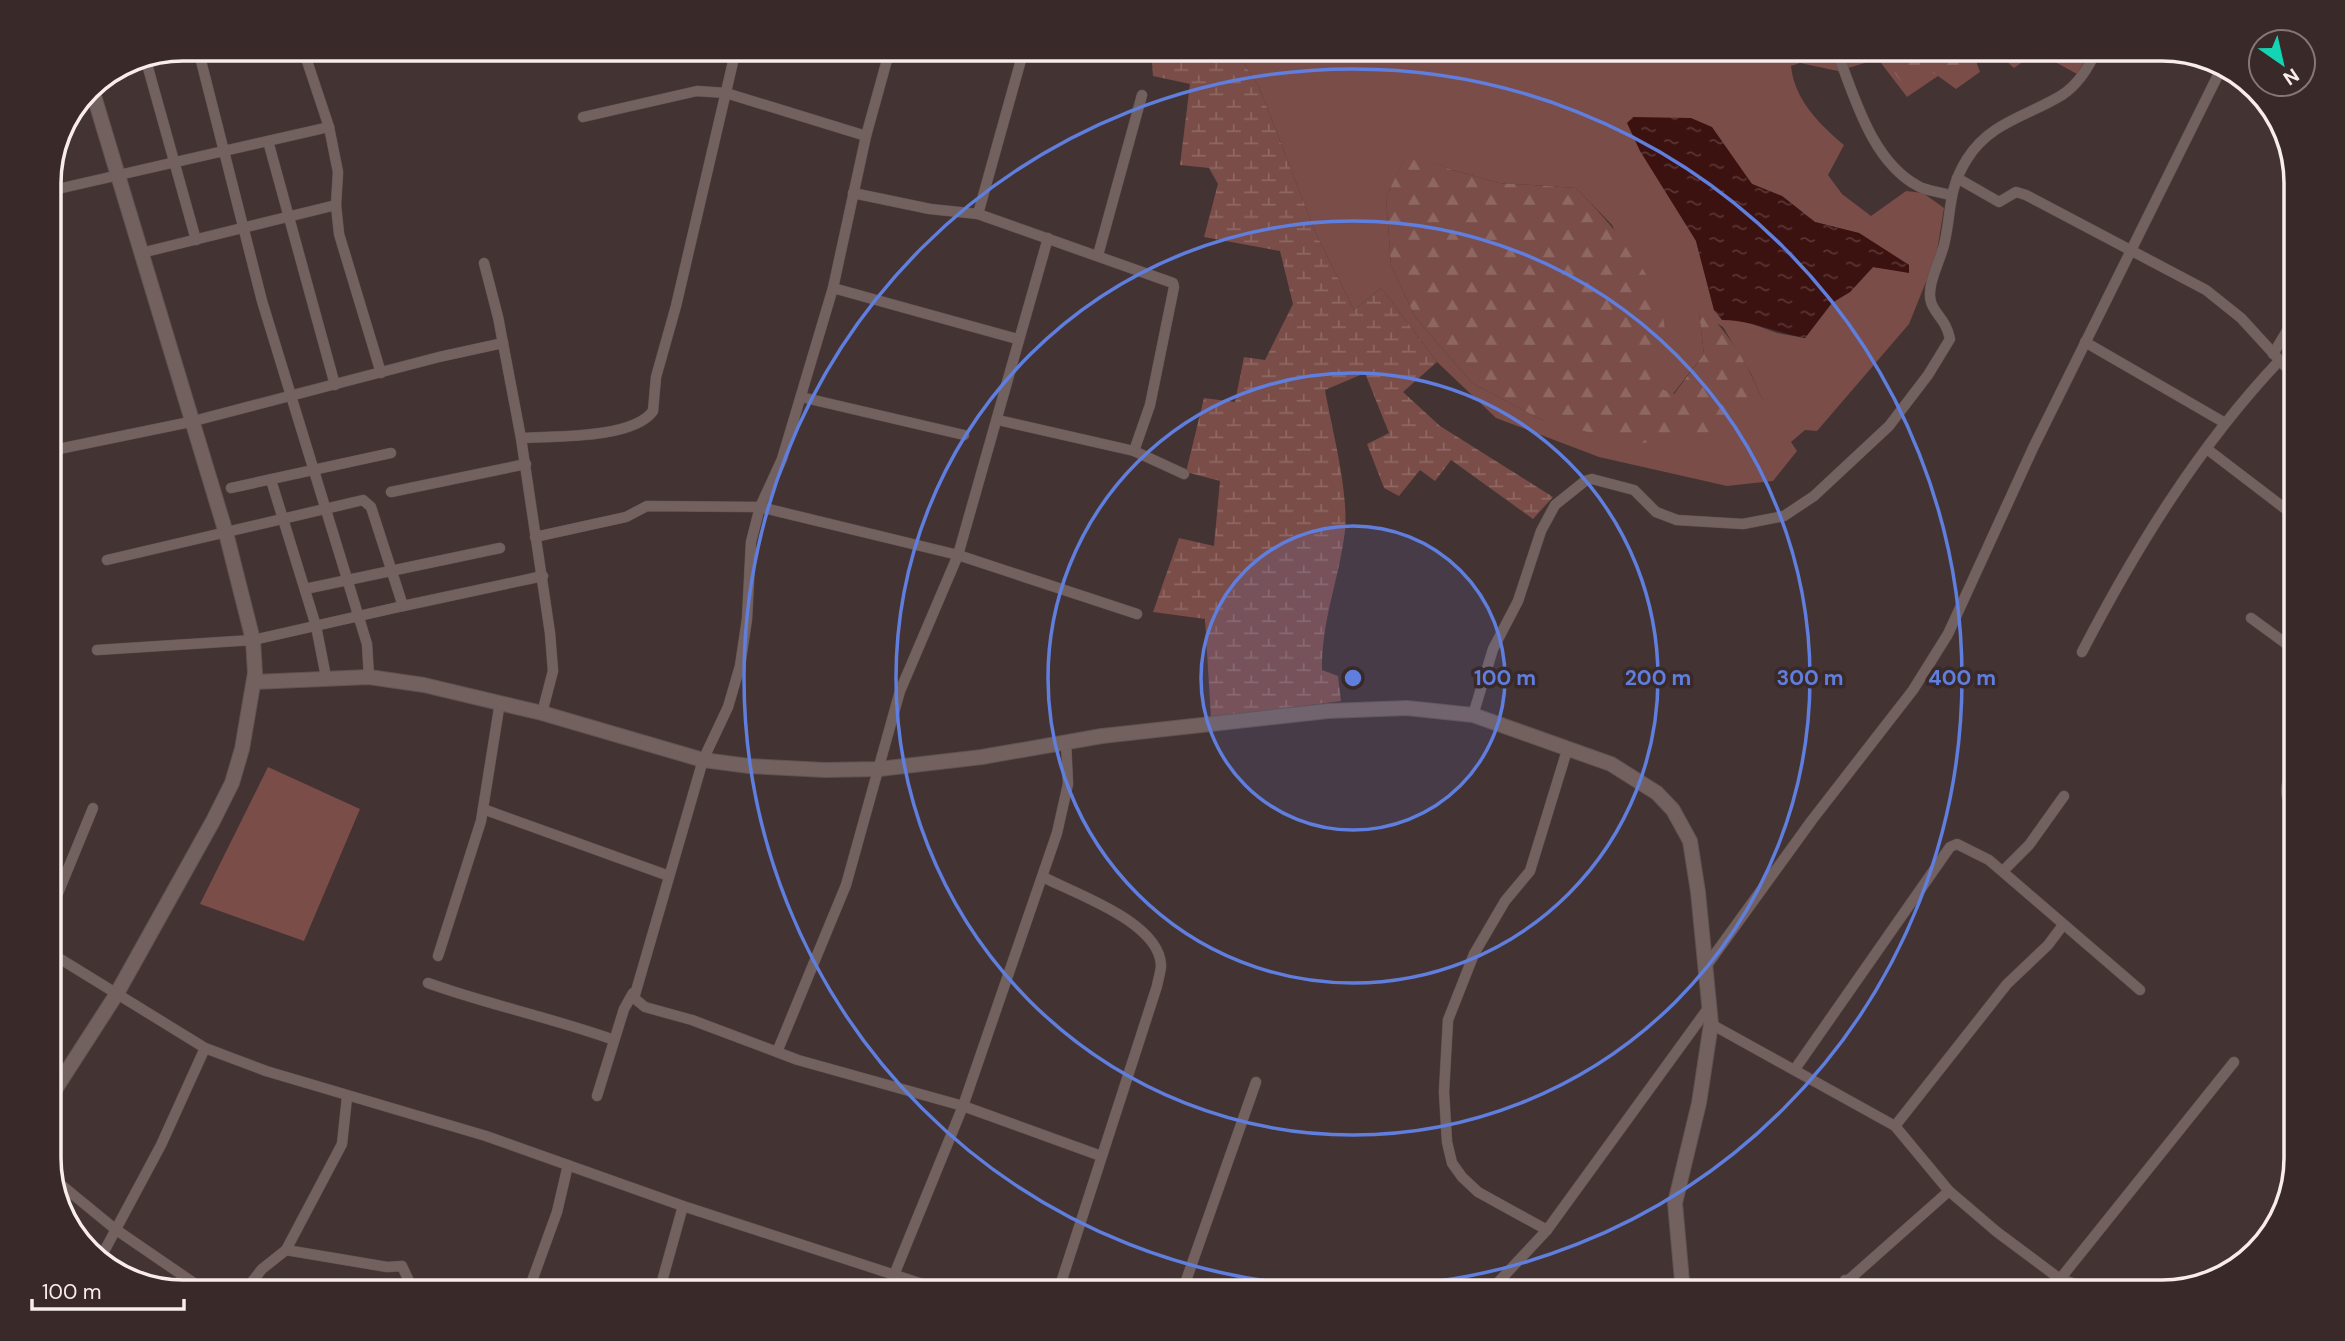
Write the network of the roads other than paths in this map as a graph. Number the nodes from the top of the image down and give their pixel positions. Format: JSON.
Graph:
{"nodes":[{"id":1,"x":201,"y":61,"type":"edge"},
{"id":2,"x":307,"y":61,"type":"edge"},
{"id":3,"x":733,"y":61,"type":"edge"},
{"id":4,"x":887,"y":61,"type":"edge"},
{"id":5,"x":1021,"y":61,"type":"edge"},
{"id":6,"x":1841,"y":61,"type":"edge"},
{"id":7,"x":2092,"y":61,"type":"edge"},
{"id":8,"x":148,"y":67,"type":"edge"},
{"id":9,"x":2218,"y":75,"type":"edge"},
{"id":10,"x":726,"y":93,"type":"junction"},
{"id":11,"x":1143,"y":95,"type":"dead end"},
{"id":12,"x":95,"y":99,"type":"edge"},
{"id":13,"x":583,"y":117,"type":"dead end"},
{"id":14,"x":329,"y":127,"type":"junction"},
{"id":15,"x":866,"y":135,"type":"junction"},
{"id":16,"x":268,"y":141,"type":"junction"},
{"id":17,"x":223,"y":151,"type":"junction"},
{"id":18,"x":176,"y":164,"type":"junction"},
{"id":19,"x":118,"y":177,"type":"junction"},
{"id":20,"x":1957,"y":178,"type":"junction"},
{"id":21,"x":62,"y":188,"type":"edge"},
{"id":22,"x":853,"y":193,"type":"junction"},
{"id":23,"x":1950,"y":195,"type":"junction"},
{"id":24,"x":336,"y":205,"type":"junction"},
{"id":25,"x":978,"y":214,"type":"junction"},
{"id":26,"x":288,"y":217,"type":"junction"},
{"id":27,"x":242,"y":228,"type":"junction"},
{"id":28,"x":1048,"y":238,"type":"junction"},
{"id":29,"x":196,"y":240,"type":"junction"},
{"id":30,"x":2130,"y":250,"type":"junction"},
{"id":31,"x":141,"y":253,"type":"junction"},
{"id":32,"x":1098,"y":255,"type":"junction"},
{"id":33,"x":484,"y":263,"type":"dead end"},
{"id":34,"x":833,"y":288,"type":"junction"},
{"id":35,"x":1017,"y":339,"type":"junction"},
{"id":36,"x":2085,"y":342,"type":"junction"},
{"id":37,"x":2283,"y":343,"type":"edge"},
{"id":38,"x":503,"y":344,"type":"junction"},
{"id":39,"x":2276,"y":358,"type":"junction"},
{"id":40,"x":2283,"y":365,"type":"edge"},
{"id":41,"x":380,"y":373,"type":"junction"},
{"id":42,"x":335,"y":385,"type":"junction"},
{"id":43,"x":293,"y":395,"type":"junction"},
{"id":44,"x":801,"y":397,"type":"junction"},
{"id":45,"x":998,"y":420,"type":"junction"},
{"id":46,"x":190,"y":422,"type":"junction"},
{"id":47,"x":2225,"y":423,"type":"junction"},
{"id":48,"x":964,"y":435,"type":"dead end"},
{"id":49,"x":521,"y":438,"type":"junction"},
{"id":50,"x":62,"y":448,"type":"edge"},
{"id":51,"x":2207,"y":449,"type":"junction"},
{"id":52,"x":1134,"y":451,"type":"junction"},
{"id":53,"x":391,"y":453,"type":"dead end"},
{"id":54,"x":526,"y":464,"type":"junction"},
{"id":55,"x":314,"y":471,"type":"junction"},
{"id":56,"x":1184,"y":474,"type":"dead end"},
{"id":57,"x":271,"y":480,"type":"junction"},
{"id":58,"x":231,"y":488,"type":"dead end"},
{"id":59,"x":391,"y":492,"type":"dead end"},
{"id":60,"x":760,"y":507,"type":"junction"},
{"id":61,"x":2283,"y":507,"type":"edge"},
{"id":62,"x":325,"y":508,"type":"junction"},
{"id":63,"x":284,"y":518,"type":"junction"},
{"id":64,"x":226,"y":533,"type":"junction"},
{"id":65,"x":535,"y":537,"type":"junction"},
{"id":66,"x":500,"y":548,"type":"dead end"},
{"id":67,"x":958,"y":555,"type":"junction"},
{"id":68,"x":107,"y":559,"type":"dead end"},
{"id":69,"x":391,"y":570,"type":"junction"},
{"id":70,"x":543,"y":576,"type":"junction"},
{"id":71,"x":348,"y":580,"type":"junction"},
{"id":72,"x":305,"y":589,"type":"junction"},
{"id":73,"x":403,"y":606,"type":"junction"},
{"id":74,"x":1136,"y":614,"type":"dead end"},
{"id":75,"x":360,"y":617,"type":"junction"},
{"id":76,"x":2251,"y":618,"type":"dead end"},
{"id":77,"x":316,"y":626,"type":"junction"},
{"id":78,"x":253,"y":640,"type":"junction"},
{"id":79,"x":2283,"y":642,"type":"edge"},
{"id":80,"x":97,"y":650,"type":"dead end"},
{"id":81,"x":2082,"y":652,"type":"dead end"},
{"id":82,"x":326,"y":677,"type":"junction"},
{"id":83,"x":369,"y":677,"type":"junction"},
{"id":84,"x":254,"y":682,"type":"junction"},
{"id":85,"x":500,"y":702,"type":"junction"},
{"id":86,"x":542,"y":713,"type":"junction"},
{"id":87,"x":1473,"y":715,"type":"junction"},
{"id":88,"x":1066,"y":742,"type":"junction"},
{"id":89,"x":1568,"y":747,"type":"junction"},
{"id":90,"x":703,"y":760,"type":"junction"},
{"id":91,"x":879,"y":769,"type":"junction"},
{"id":92,"x":2064,"y":796,"type":"dead end"},
{"id":93,"x":93,"y":808,"type":"dead end"},
{"id":94,"x":483,"y":809,"type":"junction"},
{"id":95,"x":2003,"y":872,"type":"junction"},
{"id":96,"x":669,"y":876,"type":"junction"},
{"id":97,"x":1043,"y":877,"type":"junction"},
{"id":98,"x":62,"y":883,"type":"edge"},
{"id":99,"x":2063,"y":925,"type":"junction"},
{"id":100,"x":438,"y":956,"type":"dead end"},
{"id":101,"x":62,"y":960,"type":"edge"},
{"id":102,"x":1707,"y":965,"type":"junction"},
{"id":103,"x":428,"y":983,"type":"dead end"},
{"id":104,"x":2140,"y":990,"type":"dead end"},
{"id":105,"x":634,"y":993,"type":"junction"},
{"id":106,"x":116,"y":995,"type":"junction"},
{"id":107,"x":1709,"y":1007,"type":"junction"},
{"id":108,"x":1711,"y":1024,"type":"junction"},
{"id":109,"x":614,"y":1040,"type":"junction"},
{"id":110,"x":205,"y":1048,"type":"junction"},
{"id":111,"x":777,"y":1052,"type":"junction"},
{"id":112,"x":2234,"y":1062,"type":"dead end"},
{"id":113,"x":1795,"y":1069,"type":"junction"},
{"id":114,"x":62,"y":1079,"type":"edge"},
{"id":115,"x":1256,"y":1082,"type":"dead end"},
{"id":116,"x":597,"y":1096,"type":"dead end"},
{"id":117,"x":347,"y":1097,"type":"junction"},
{"id":118,"x":963,"y":1106,"type":"junction"},
{"id":119,"x":1895,"y":1126,"type":"junction"},
{"id":120,"x":1101,"y":1156,"type":"junction"},
{"id":121,"x":568,"y":1165,"type":"junction"},
{"id":122,"x":66,"y":1190,"type":"edge"},
{"id":123,"x":1949,"y":1191,"type":"junction"},
{"id":124,"x":683,"y":1206,"type":"junction"},
{"id":125,"x":114,"y":1228,"type":"junction"},
{"id":126,"x":1548,"y":1230,"type":"junction"},
{"id":127,"x":104,"y":1250,"type":"edge"},
{"id":128,"x":286,"y":1250,"type":"junction"},
{"id":129,"x":894,"y":1275,"type":"junction"},
{"id":130,"x":2060,"y":1279,"type":"junction"},
{"id":131,"x":190,"y":1280,"type":"edge"},
{"id":132,"x":253,"y":1280,"type":"edge"},
{"id":133,"x":408,"y":1280,"type":"edge"},
{"id":134,"x":532,"y":1280,"type":"edge"},
{"id":135,"x":662,"y":1280,"type":"edge"},
{"id":136,"x":910,"y":1280,"type":"edge"},
{"id":137,"x":1062,"y":1280,"type":"edge"},
{"id":138,"x":1186,"y":1280,"type":"edge"},
{"id":139,"x":1500,"y":1280,"type":"edge"},
{"id":140,"x":1682,"y":1280,"type":"edge"},
{"id":141,"x":1845,"y":1280,"type":"edge"},
{"id":142,"x":2063,"y":1280,"type":"edge"}],
"edges":[{"from":1,"to":17,"type":"street"},
{"from":2,"to":14,"type":"street"},
{"from":3,"to":10,"type":"street"},
{"from":4,"to":15,"type":"street"},
{"from":5,"to":25,"type":"street"},
{"from":6,"to":23,"type":"street"},
{"from":7,"to":20,"type":"street"},
{"from":8,"to":18,"type":"street"},
{"from":9,"to":30,"type":"street"},
{"from":10,"to":13,"type":"street"},
{"from":10,"to":15,"type":"street"},
{"from":10,"to":49,"type":"street"},
{"from":11,"to":32,"type":"street"},
{"from":12,"to":19,"type":"street"},
{"from":14,"to":16,"type":"street"},
{"from":14,"to":24,"type":"street"},
{"from":15,"to":22,"type":"street"},
{"from":16,"to":17,"type":"street"},
{"from":16,"to":26,"type":"street"},
{"from":17,"to":18,"type":"street"},
{"from":17,"to":27,"type":"street"},
{"from":18,"to":19,"type":"street"},
{"from":18,"to":29,"type":"street"},
{"from":19,"to":21,"type":"street"},
{"from":19,"to":31,"type":"street"},
{"from":20,"to":23,"type":"street"},
{"from":20,"to":30,"type":"street"},
{"from":22,"to":25,"type":"street"},
{"from":22,"to":34,"type":"street"},
{"from":23,"to":87,"type":"street"},
{"from":24,"to":26,"type":"street"},
{"from":24,"to":41,"type":"street"},
{"from":25,"to":28,"type":"street"},
{"from":26,"to":27,"type":"street"},
{"from":26,"to":42,"type":"street"},
{"from":27,"to":29,"type":"street"},
{"from":27,"to":43,"type":"street"},
{"from":28,"to":32,"type":"street"},
{"from":28,"to":35,"type":"street"},
{"from":29,"to":31,"type":"street"},
{"from":30,"to":36,"type":"street"},
{"from":30,"to":39,"type":"street"},
{"from":31,"to":46,"type":"street"},
{"from":32,"to":52,"type":"street"},
{"from":33,"to":38,"type":"street"},
{"from":34,"to":35,"type":"street"},
{"from":34,"to":44,"type":"street"},
{"from":35,"to":45,"type":"street"},
{"from":36,"to":47,"type":"street"},
{"from":36,"to":102,"type":"street"},
{"from":37,"to":39,"type":"street"},
{"from":38,"to":41,"type":"street"},
{"from":38,"to":49,"type":"street"},
{"from":39,"to":40,"type":"street"},
{"from":39,"to":47,"type":"street"},
{"from":41,"to":42,"type":"street"},
{"from":42,"to":43,"type":"street"},
{"from":43,"to":46,"type":"street"},
{"from":43,"to":55,"type":"street"},
{"from":44,"to":48,"type":"street"},
{"from":44,"to":60,"type":"street"},
{"from":45,"to":52,"type":"street"},
{"from":45,"to":67,"type":"street"},
{"from":46,"to":50,"type":"street"},
{"from":46,"to":64,"type":"street"},
{"from":47,"to":51,"type":"street"},
{"from":49,"to":54,"type":"street"},
{"from":51,"to":61,"type":"street"},
{"from":51,"to":81,"type":"street"},
{"from":52,"to":56,"type":"street"},
{"from":53,"to":55,"type":"street"},
{"from":54,"to":59,"type":"street"},
{"from":54,"to":65,"type":"street"},
{"from":55,"to":57,"type":"street"},
{"from":55,"to":62,"type":"street"},
{"from":57,"to":58,"type":"street"},
{"from":57,"to":63,"type":"street"},
{"from":60,"to":65,"type":"street"},
{"from":60,"to":67,"type":"street"},
{"from":60,"to":90,"type":"street"},
{"from":62,"to":63,"type":"street"},
{"from":62,"to":69,"type":"street"},
{"from":62,"to":71,"type":"street"},
{"from":63,"to":64,"type":"street"},
{"from":63,"to":72,"type":"street"},
{"from":64,"to":68,"type":"street"},
{"from":64,"to":78,"type":"street"},
{"from":65,"to":70,"type":"street"},
{"from":66,"to":69,"type":"street"},
{"from":67,"to":74,"type":"street"},
{"from":67,"to":91,"type":"street"},
{"from":69,"to":71,"type":"street"},
{"from":69,"to":73,"type":"street"},
{"from":70,"to":73,"type":"street"},
{"from":70,"to":86,"type":"street"},
{"from":71,"to":72,"type":"street"},
{"from":71,"to":75,"type":"street"},
{"from":72,"to":77,"type":"street"},
{"from":73,"to":75,"type":"street"},
{"from":75,"to":77,"type":"street"},
{"from":75,"to":83,"type":"street"},
{"from":76,"to":79,"type":"street"},
{"from":77,"to":78,"type":"street"},
{"from":77,"to":82,"type":"street"},
{"from":78,"to":80,"type":"street"},
{"from":78,"to":84,"type":"street"},
{"from":82,"to":83,"type":"street"},
{"from":82,"to":84,"type":"street"},
{"from":83,"to":85,"type":"street"},
{"from":84,"to":106,"type":"street"},
{"from":85,"to":86,"type":"street"},
{"from":85,"to":94,"type":"street"},
{"from":86,"to":90,"type":"street"},
{"from":87,"to":88,"type":"street"},
{"from":87,"to":89,"type":"street"},
{"from":88,"to":91,"type":"street"},
{"from":88,"to":97,"type":"street"},
{"from":89,"to":102,"type":"street"},
{"from":89,"to":126,"type":"street"},
{"from":90,"to":91,"type":"street"},
{"from":90,"to":96,"type":"street"},
{"from":91,"to":111,"type":"street"},
{"from":92,"to":95,"type":"street"},
{"from":93,"to":98,"type":"street"},
{"from":94,"to":96,"type":"street"},
{"from":94,"to":100,"type":"street"},
{"from":95,"to":99,"type":"street"},
{"from":95,"to":113,"type":"street"},
{"from":96,"to":105,"type":"street"},
{"from":97,"to":118,"type":"street"},
{"from":97,"to":120,"type":"street"},
{"from":99,"to":104,"type":"street"},
{"from":99,"to":119,"type":"street"},
{"from":101,"to":106,"type":"street"},
{"from":102,"to":107,"type":"street"},
{"from":103,"to":109,"type":"street"},
{"from":105,"to":109,"type":"street"},
{"from":105,"to":111,"type":"street"},
{"from":106,"to":110,"type":"street"},
{"from":106,"to":114,"type":"street"},
{"from":107,"to":108,"type":"street"},
{"from":107,"to":126,"type":"street"},
{"from":108,"to":113,"type":"street"},
{"from":108,"to":140,"type":"street"},
{"from":109,"to":116,"type":"street"},
{"from":110,"to":117,"type":"street"},
{"from":110,"to":125,"type":"street"},
{"from":111,"to":118,"type":"street"},
{"from":112,"to":130,"type":"street"},
{"from":113,"to":119,"type":"street"},
{"from":115,"to":138,"type":"street"},
{"from":117,"to":121,"type":"street"},
{"from":117,"to":128,"type":"street"},
{"from":118,"to":120,"type":"street"},
{"from":118,"to":129,"type":"street"},
{"from":119,"to":123,"type":"street"},
{"from":120,"to":137,"type":"street"},
{"from":121,"to":124,"type":"street"},
{"from":121,"to":134,"type":"street"},
{"from":122,"to":125,"type":"street"},
{"from":123,"to":130,"type":"street"},
{"from":123,"to":141,"type":"street"},
{"from":124,"to":129,"type":"street"},
{"from":124,"to":135,"type":"street"},
{"from":125,"to":127,"type":"street"},
{"from":125,"to":131,"type":"street"},
{"from":126,"to":139,"type":"street"},
{"from":128,"to":132,"type":"street"},
{"from":128,"to":133,"type":"street"},
{"from":129,"to":136,"type":"street"},
{"from":130,"to":142,"type":"street"}]}
